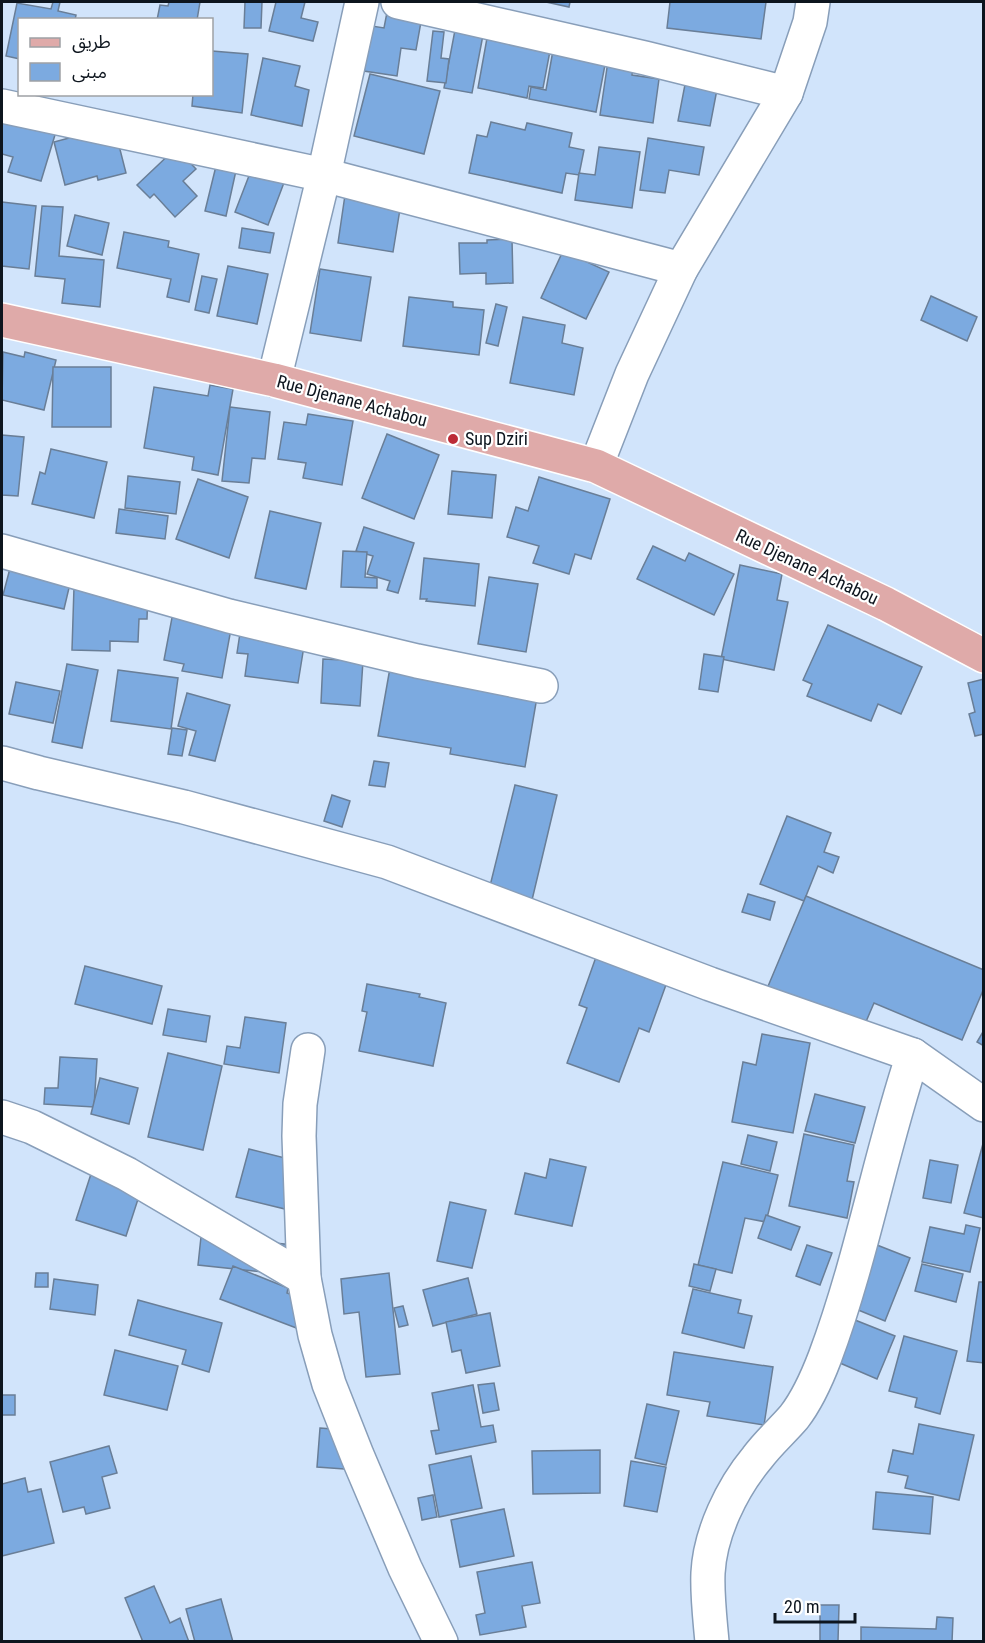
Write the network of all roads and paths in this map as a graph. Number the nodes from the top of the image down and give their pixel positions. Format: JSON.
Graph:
{"nodes":[{"id":1,"x":362,"y":2,"type":"edge"},
{"id":2,"x":398,"y":2,"type":"edge"},
{"id":3,"x":813,"y":2,"type":"edge"},
{"id":4,"x":786,"y":93,"type":"junction"},
{"id":5,"x":2,"y":106,"type":"edge"},
{"id":6,"x":324,"y":175,"type":"junction"},
{"id":7,"x":681,"y":269,"type":"junction"},
{"id":8,"x":2,"y":320,"type":"edge"},
{"id":9,"x":274,"y":380,"type":"junction"},
{"id":10,"x":596,"y":466,"type":"junction"},
{"id":11,"x":2,"y":552,"type":"edge"},
{"id":12,"x":984,"y":656,"type":"edge"},
{"id":13,"x":541,"y":686,"type":"dead end"},
{"id":14,"x":2,"y":763,"type":"edge"},
{"id":15,"x":308,"y":1050,"type":"dead end"},
{"id":16,"x":913,"y":1055,"type":"junction"},
{"id":17,"x":984,"y":1105,"type":"edge"},
{"id":18,"x":2,"y":1117,"type":"edge"},
{"id":19,"x":304,"y":1278,"type":"junction"},
{"id":20,"x":441,"y":1641,"type":"edge"},
{"id":21,"x":712,"y":1641,"type":"edge"}],
"edges":[{"from":1,"to":6,"type":"street"},
{"from":2,"to":4,"type":"street"},
{"from":3,"to":4,"type":"street"},
{"from":4,"to":7,"type":"street"},
{"from":5,"to":6,"type":"street"},
{"from":6,"to":7,"type":"street"},
{"from":6,"to":9,"type":"street"},
{"from":7,"to":10,"type":"street"},
{"from":8,"to":9,"type":"main road","name":"Rue Djenane Achabou"},
{"from":9,"to":10,"type":"main road","name":"Rue Djenane Achabou"},
{"from":10,"to":12,"type":"main road","name":"Rue Djenane Achabou"},
{"from":11,"to":13,"type":"street"},
{"from":14,"to":16,"type":"street"},
{"from":15,"to":19,"type":"street"},
{"from":16,"to":17,"type":"street"},
{"from":16,"to":21,"type":"street"},
{"from":18,"to":19,"type":"street"},
{"from":19,"to":20,"type":"street"}]}
